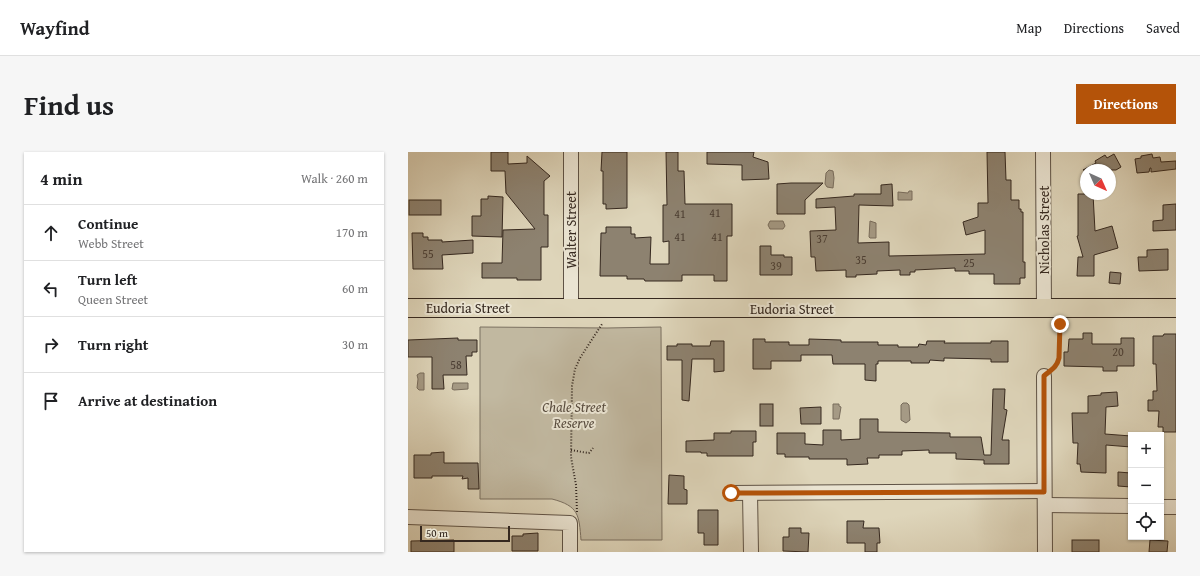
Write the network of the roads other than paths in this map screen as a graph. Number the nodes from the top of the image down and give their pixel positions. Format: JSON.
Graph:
{"nodes":[{"id":1,"x":571,"y":152,"type":"edge"},
{"id":2,"x":1043,"y":152,"type":"edge"},
{"id":3,"x":408,"y":308,"type":"edge"},
{"id":4,"x":571,"y":308,"type":"junction"},
{"id":5,"x":1052,"y":308,"type":"junction"},
{"id":6,"x":1176,"y":308,"type":"edge"},
{"id":7,"x":1044,"y":376,"type":"road end"},
{"id":8,"x":731,"y":493,"type":"dead end"},
{"id":9,"x":750,"y":493,"type":"junction"},
{"id":10,"x":1044,"y":498,"type":"junction"},
{"id":11,"x":1128,"y":506,"type":"edge"},
{"id":12,"x":1164,"y":506,"type":"edge"},
{"id":13,"x":1176,"y":507,"type":"edge"},
{"id":14,"x":408,"y":517,"type":"edge"},
{"id":15,"x":570,"y":552,"type":"edge"},
{"id":16,"x":751,"y":552,"type":"edge"},
{"id":17,"x":1045,"y":552,"type":"edge"}],
"edges":[{"from":1,"to":4,"type":"street","name":"Walter Street"},
{"from":2,"to":5,"type":"street","name":"Nicholas Street"},
{"from":3,"to":4,"type":"main road","name":"Eudoria Street"},
{"from":4,"to":5,"type":"main road","name":"Eudoria Street"},
{"from":5,"to":6,"type":"main road","name":"Eudoria Street"},
{"from":7,"to":10,"type":"street"},
{"from":8,"to":9,"type":"street"},
{"from":9,"to":10,"type":"street"},
{"from":9,"to":16,"type":"street"},
{"from":10,"to":11,"type":"street"},
{"from":10,"to":17,"type":"street"},
{"from":12,"to":13,"type":"street"},
{"from":14,"to":15,"type":"street"}]}
